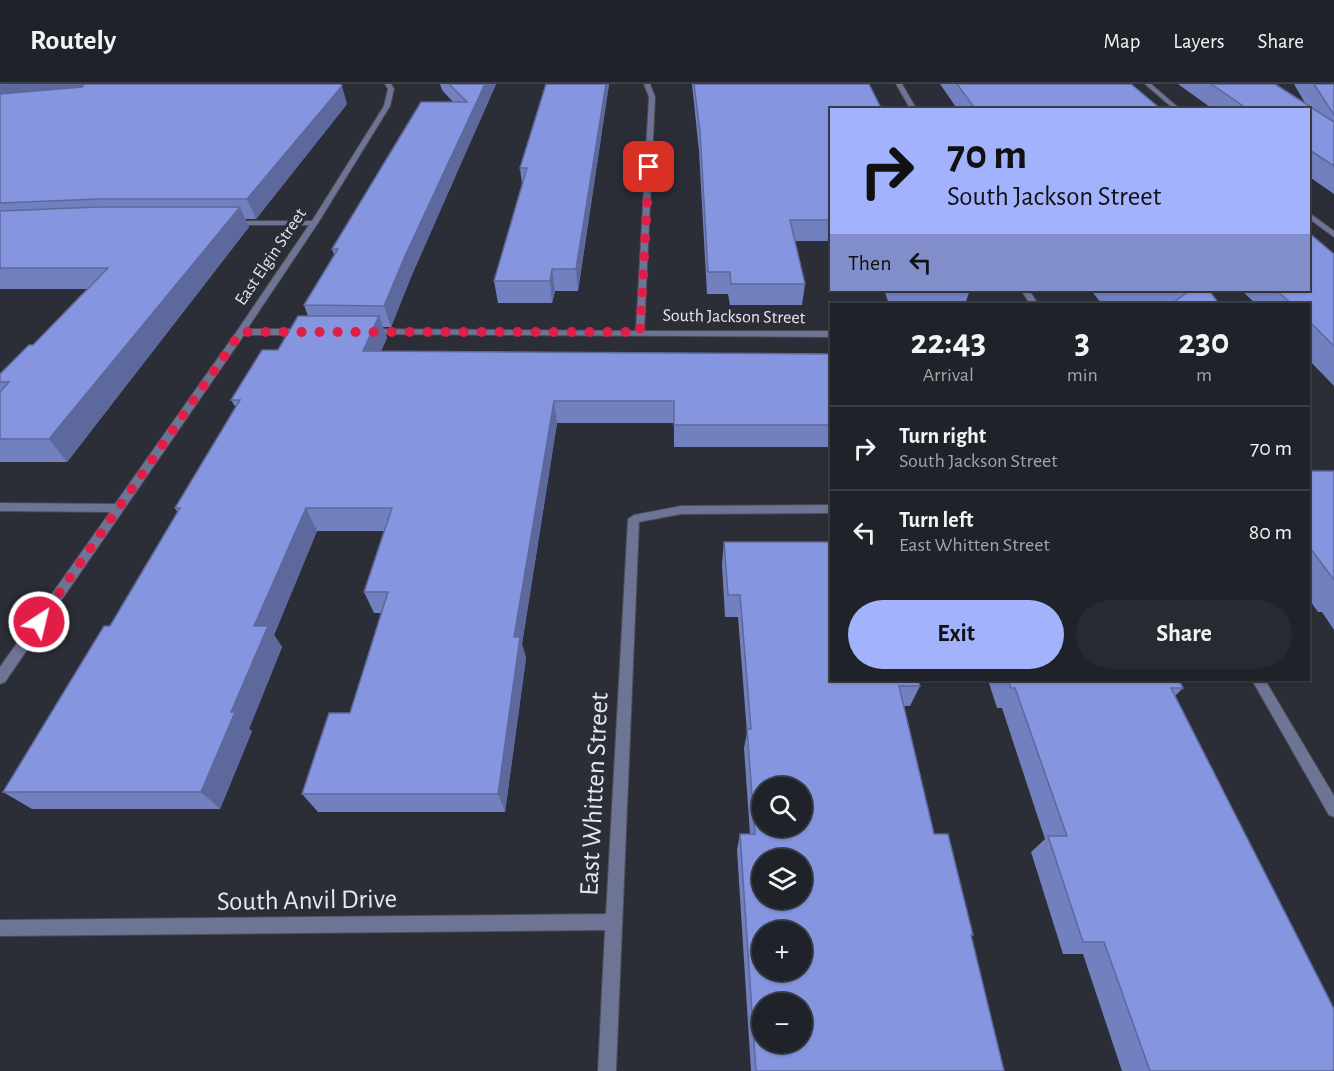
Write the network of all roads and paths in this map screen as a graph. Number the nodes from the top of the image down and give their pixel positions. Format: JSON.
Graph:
{"nodes":[{"id":1,"x":388,"y":84,"type":"edge"},
{"id":2,"x":647,"y":84,"type":"edge"},
{"id":3,"x":899,"y":84,"type":"edge"},
{"id":4,"x":1148,"y":84,"type":"edge"},
{"id":5,"x":913,"y":108,"type":"edge"},
{"id":6,"x":1177,"y":108,"type":"edge"},
{"id":7,"x":1310,"y":216,"type":"edge"},
{"id":8,"x":218,"y":223,"type":"edge"},
{"id":9,"x":314,"y":223,"type":"junction"},
{"id":10,"x":1334,"y":235,"type":"edge"},
{"id":11,"x":241,"y":332,"type":"junction"},
{"id":12,"x":311,"y":332,"type":"edge"},
{"id":13,"x":358,"y":332,"type":"edge"},
{"id":14,"x":640,"y":332,"type":"junction"},
{"id":15,"x":830,"y":334,"type":"edge"},
{"id":16,"x":0,"y":507,"type":"edge"},
{"id":17,"x":118,"y":508,"type":"junction"},
{"id":18,"x":830,"y":509,"type":"edge"},
{"id":19,"x":0,"y":678,"type":"edge"},
{"id":20,"x":1259,"y":681,"type":"edge"},
{"id":21,"x":1334,"y":810,"type":"edge"},
{"id":22,"x":614,"y":922,"type":"junction"},
{"id":23,"x":0,"y":928,"type":"edge"},
{"id":24,"x":607,"y":1071,"type":"edge"}],
"edges":[{"from":1,"to":9,"type":"street","name":"East Elgin Street"},
{"from":2,"to":14,"type":"street"},
{"from":3,"to":5,"type":"street"},
{"from":4,"to":6,"type":"street"},
{"from":7,"to":10,"type":"street"},
{"from":8,"to":9,"type":"street"},
{"from":9,"to":11,"type":"street","name":"East Elgin Street"},
{"from":11,"to":12,"type":"street"},
{"from":11,"to":17,"type":"street","name":"East Elgin Street"},
{"from":13,"to":14,"type":"street","name":"South Jackson Street"},
{"from":14,"to":15,"type":"street","name":"South Jackson Street"},
{"from":16,"to":17,"type":"street"},
{"from":17,"to":19,"type":"street","name":"East Elgin Street"},
{"from":18,"to":22,"type":"street","name":"East Whitten Street"},
{"from":20,"to":21,"type":"street"},
{"from":22,"to":23,"type":"street","name":"South Anvil Drive"},
{"from":22,"to":24,"type":"street","name":"East Whitten Street"}]}
